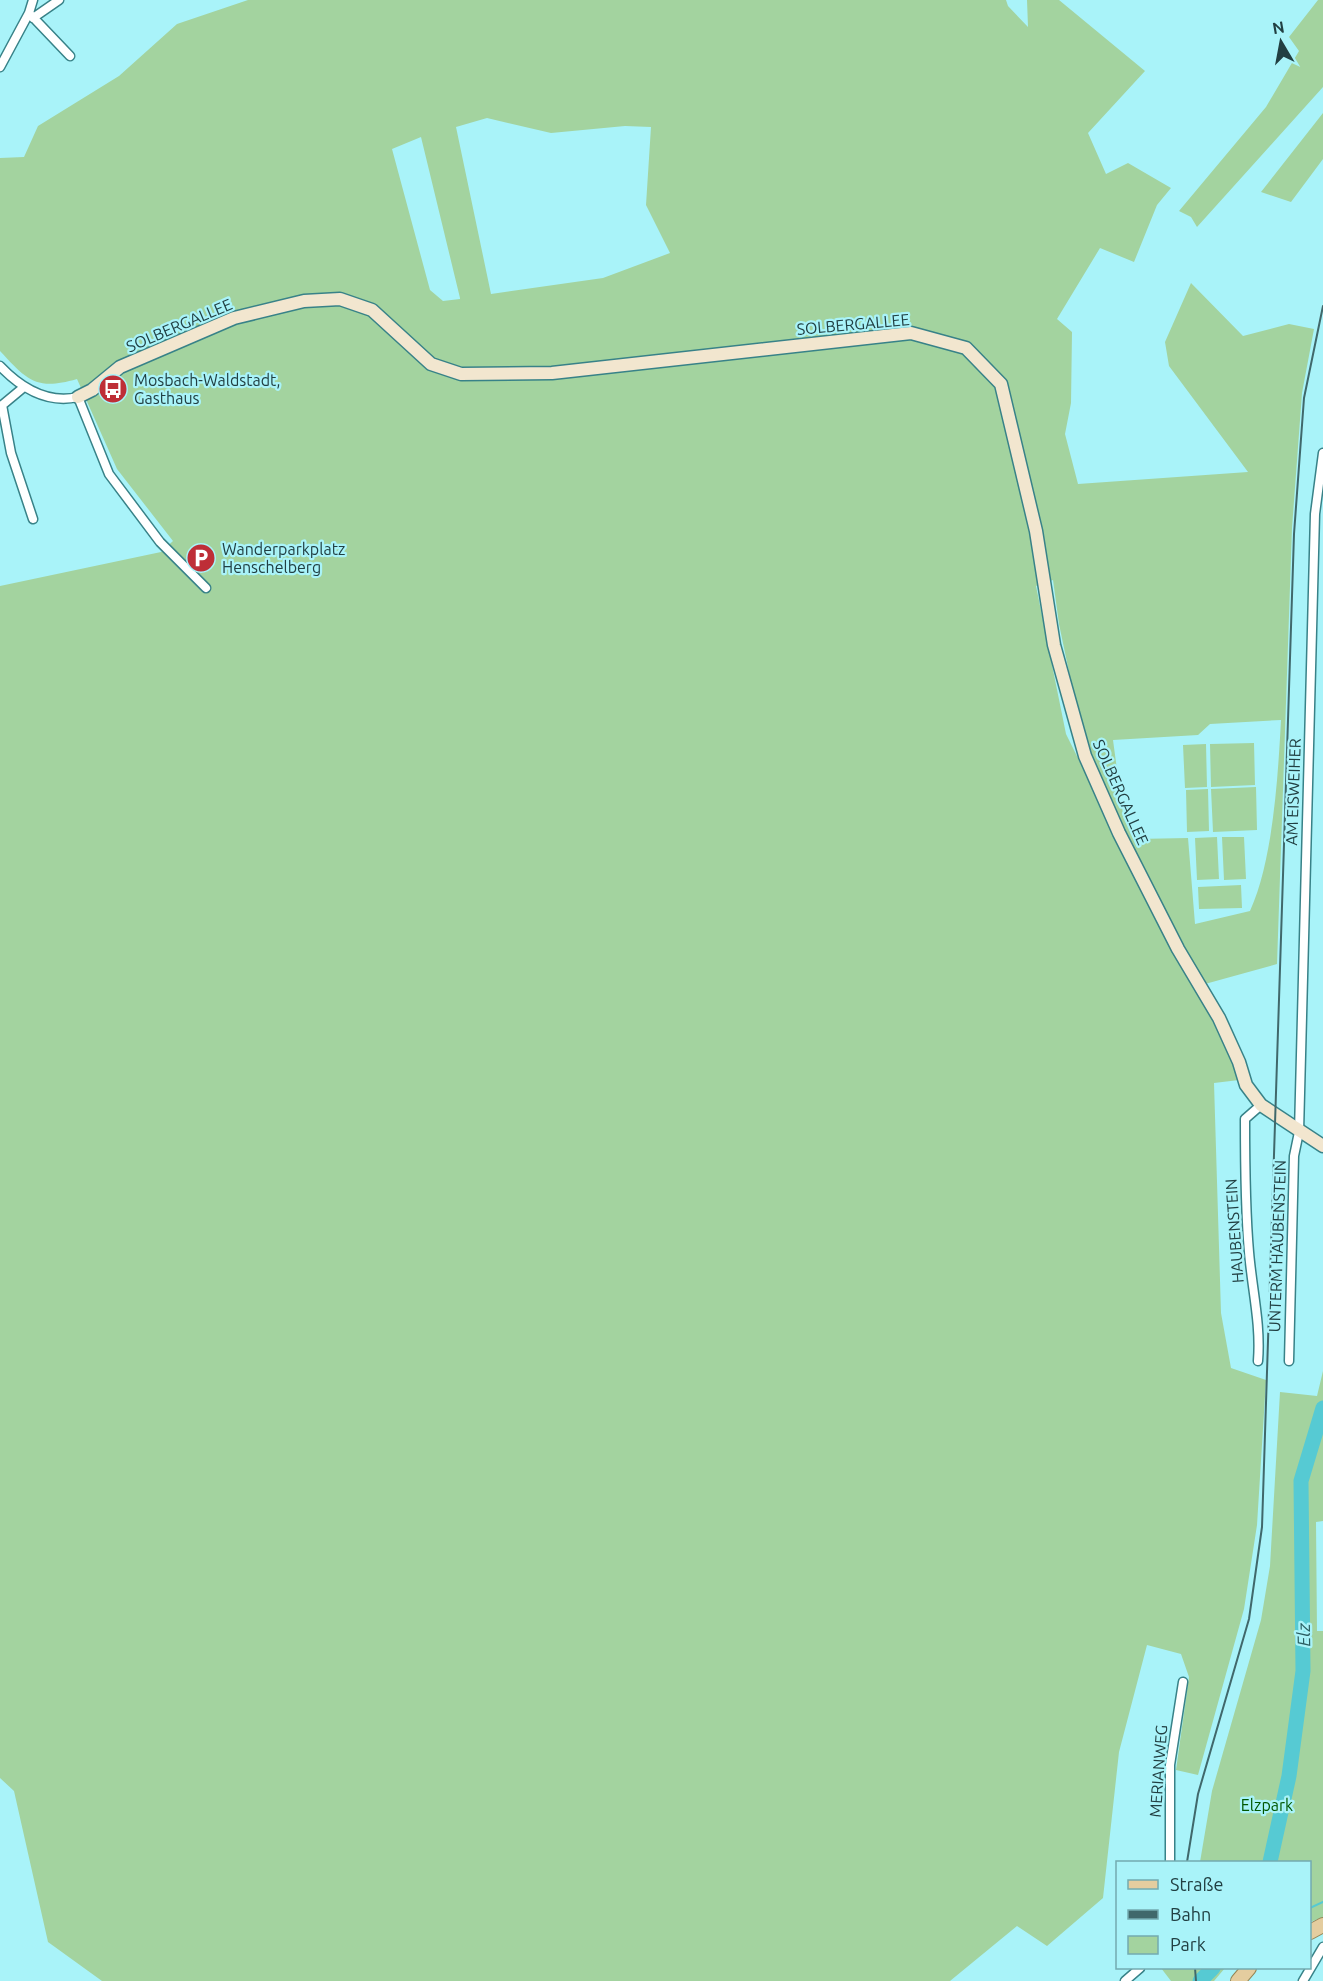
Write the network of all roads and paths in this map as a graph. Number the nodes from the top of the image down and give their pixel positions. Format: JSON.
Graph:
{"nodes":[{"id":1,"x":33,"y":0,"type":"edge"},
{"id":2,"x":58,"y":0,"type":"edge"},
{"id":3,"x":31,"y":15,"type":"junction"},
{"id":4,"x":70,"y":56,"type":"dead end"},
{"id":5,"x":0,"y":67,"type":"edge"},
{"id":6,"x":0,"y":366,"type":"edge"},
{"id":7,"x":24,"y":387,"type":"junction"},
{"id":8,"x":78,"y":397,"type":"junction"},
{"id":9,"x":1,"y":406,"type":"edge"},
{"id":10,"x":1323,"y":453,"type":"edge"},
{"id":11,"x":33,"y":519,"type":"dead end"},
{"id":12,"x":206,"y":588,"type":"dead end"},
{"id":13,"x":1261,"y":1105,"type":"junction"},
{"id":14,"x":1299,"y":1132,"type":"junction"},
{"id":15,"x":1323,"y":1146,"type":"edge"},
{"id":16,"x":1258,"y":1361,"type":"dead end"},
{"id":17,"x":1288,"y":1361,"type":"dead end"},
{"id":18,"x":1183,"y":1682,"type":"dead end"},
{"id":19,"x":1170,"y":1861,"type":"edge"},
{"id":20,"x":1323,"y":1947,"type":"edge"},
{"id":21,"x":1311,"y":1967,"type":"edge"},
{"id":22,"x":1139,"y":1969,"type":"edge"},
{"id":23,"x":1248,"y":1969,"type":"edge"},
{"id":24,"x":1125,"y":1981,"type":"edge"},
{"id":25,"x":1238,"y":1981,"type":"edge"}],
"edges":[{"from":1,"to":3,"type":"street"},
{"from":2,"to":3,"type":"street"},
{"from":3,"to":4,"type":"street"},
{"from":3,"to":5,"type":"street"},
{"from":6,"to":7,"type":"street"},
{"from":7,"to":8,"type":"street"},
{"from":7,"to":9,"type":"street"},
{"from":8,"to":12,"type":"street"},
{"from":8,"to":13,"type":"street","name":"SOLBERGALLEE"},
{"from":9,"to":11,"type":"street"},
{"from":10,"to":14,"type":"street","name":"AM EISWEIHER"},
{"from":13,"to":14,"type":"street","name":"SOLBERGALLEE"},
{"from":13,"to":16,"type":"street","name":"HAUBENSTEIN"},
{"from":14,"to":15,"type":"street","name":"SOLBERGALLEE"},
{"from":14,"to":17,"type":"street","name":"UNTERM HAUBENSTEIN"},
{"from":18,"to":19,"type":"street","name":"MERIANWEG"},
{"from":20,"to":21,"type":"street"},
{"from":22,"to":24,"type":"street"},
{"from":23,"to":25,"type":"main road"}]}
